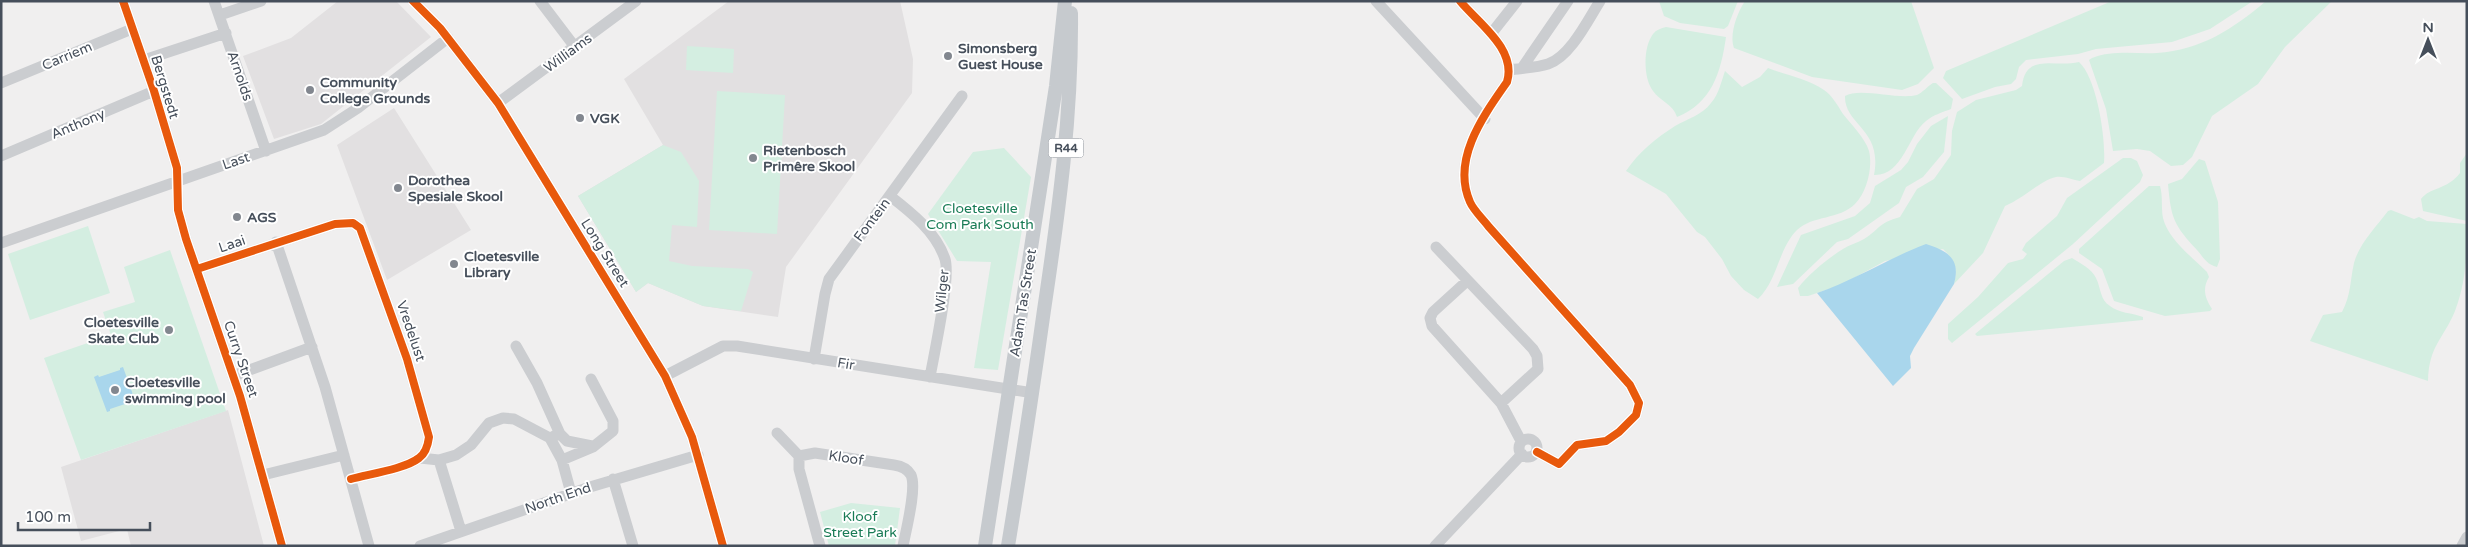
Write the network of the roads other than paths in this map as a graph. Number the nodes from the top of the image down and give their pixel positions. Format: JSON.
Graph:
{"nodes":[{"id":1,"x":123,"y":1,"type":"edge"},
{"id":2,"x":214,"y":1,"type":"edge"},
{"id":3,"x":261,"y":1,"type":"edge"},
{"id":4,"x":413,"y":1,"type":"edge"},
{"id":5,"x":540,"y":1,"type":"edge"},
{"id":6,"x":636,"y":1,"type":"edge"},
{"id":7,"x":1064,"y":1,"type":"edge"},
{"id":8,"x":1071,"y":1,"type":"edge"},
{"id":9,"x":1376,"y":1,"type":"edge"},
{"id":10,"x":1460,"y":1,"type":"edge"},
{"id":11,"x":1517,"y":1,"type":"edge"},
{"id":12,"x":1568,"y":1,"type":"edge"},
{"id":13,"x":1600,"y":1,"type":"edge"},
{"id":14,"x":220,"y":15,"type":"junction"},
{"id":15,"x":132,"y":29,"type":"junction"},
{"id":16,"x":226,"y":33,"type":"junction"},
{"id":17,"x":1491,"y":34,"type":"junction"},
{"id":18,"x":448,"y":38,"type":"junction"},
{"id":19,"x":575,"y":47,"type":"junction"},
{"id":20,"x":144,"y":60,"type":"junction"},
{"id":21,"x":1522,"y":68,"type":"junction"},
{"id":22,"x":1509,"y":70,"type":"junction"},
{"id":23,"x":1,"y":83,"type":"edge"},
{"id":24,"x":154,"y":92,"type":"junction"},
{"id":25,"x":962,"y":96,"type":"dead end"},
{"id":26,"x":498,"y":103,"type":"junction"},
{"id":27,"x":1485,"y":119,"type":"junction"},
{"id":28,"x":266,"y":151,"type":"junction"},
{"id":29,"x":1,"y":156,"type":"edge"},
{"id":30,"x":177,"y":182,"type":"junction"},
{"id":31,"x":890,"y":196,"type":"junction"},
{"id":32,"x":276,"y":242,"type":"junction"},
{"id":33,"x":1,"y":243,"type":"edge"},
{"id":34,"x":1436,"y":247,"type":"dead end"},
{"id":35,"x":197,"y":269,"type":"junction"},
{"id":36,"x":1467,"y":281,"type":"junction"},
{"id":37,"x":516,"y":346,"type":"dead end"},
{"id":38,"x":312,"y":348,"type":"junction"},
{"id":39,"x":814,"y":359,"type":"junction"},
{"id":40,"x":233,"y":376,"type":"junction"},
{"id":41,"x":665,"y":376,"type":"junction"},
{"id":42,"x":930,"y":377,"type":"junction"},
{"id":43,"x":591,"y":380,"type":"dead end"},
{"id":44,"x":1009,"y":390,"type":"junction"},
{"id":45,"x":1032,"y":393,"type":"junction"},
{"id":46,"x":1501,"y":403,"type":"junction"},
{"id":47,"x":778,"y":433,"type":"dead end"},
{"id":48,"x":555,"y":436,"type":"junction"},
{"id":49,"x":1521,"y":441,"type":"junction"},
{"id":50,"x":593,"y":447,"type":"junction"},
{"id":51,"x":1536,"y":452,"type":"junction"},
{"id":52,"x":1522,"y":454,"type":"junction"},
{"id":53,"x":344,"y":455,"type":"junction"},
{"id":54,"x":698,"y":455,"type":"junction"},
{"id":55,"x":799,"y":456,"type":"junction"},
{"id":56,"x":420,"y":458,"type":"junction"},
{"id":57,"x":439,"y":460,"type":"junction"},
{"id":58,"x":562,"y":460,"type":"junction"},
{"id":59,"x":262,"y":475,"type":"junction"},
{"id":60,"x":351,"y":479,"type":"junction"},
{"id":61,"x":613,"y":480,"type":"junction"},
{"id":62,"x":571,"y":493,"type":"junction"},
{"id":63,"x":458,"y":532,"type":"junction"},
{"id":64,"x":2467,"y":537,"type":"edge"},
{"id":65,"x":282,"y":546,"type":"edge"},
{"id":66,"x":369,"y":546,"type":"edge"},
{"id":67,"x":420,"y":546,"type":"edge"},
{"id":68,"x":458,"y":546,"type":"edge"},
{"id":69,"x":632,"y":546,"type":"edge"},
{"id":70,"x":723,"y":546,"type":"edge"},
{"id":71,"x":820,"y":546,"type":"edge"},
{"id":72,"x":903,"y":546,"type":"edge"},
{"id":73,"x":985,"y":546,"type":"edge"},
{"id":74,"x":1008,"y":546,"type":"edge"},
{"id":75,"x":1435,"y":546,"type":"edge"},
{"id":76,"x":2462,"y":546,"type":"edge"}],
"edges":[{"from":1,"to":15,"type":"street","name":"Bergstedt"},
{"from":2,"to":14,"type":"street","name":"Arnolds"},
{"from":3,"to":14,"type":"street"},
{"from":4,"to":18,"type":"street","name":"Long Street"},
{"from":5,"to":19,"type":"street"},
{"from":6,"to":19,"type":"street","name":"Williams"},
{"from":7,"to":44,"type":"main road","name":"Adam Tas Street","number":"R44"},
{"from":8,"to":45,"type":"main road","name":"Adam Tas Street","number":"R44"},
{"from":9,"to":27,"type":"street"},
{"from":10,"to":17,"type":"street"},
{"from":11,"to":17,"type":"street"},
{"from":12,"to":21,"type":"street"},
{"from":13,"to":21,"type":"street"},
{"from":14,"to":16,"type":"street","name":"Arnolds"},
{"from":15,"to":20,"type":"street","name":"Bergstedt"},
{"from":15,"to":23,"type":"street","name":"Carriem"},
{"from":16,"to":20,"type":"street"},
{"from":16,"to":28,"type":"street","name":"Arnolds"},
{"from":17,"to":22,"type":"street"},
{"from":18,"to":26,"type":"street","name":"Long Street"},
{"from":18,"to":28,"type":"street","name":"Last"},
{"from":19,"to":26,"type":"street","name":"Williams"},
{"from":20,"to":24,"type":"street","name":"Bergstedt"},
{"from":21,"to":22,"type":"street"},
{"from":22,"to":27,"type":"street"},
{"from":24,"to":29,"type":"street","name":"Anthony"},
{"from":24,"to":30,"type":"street","name":"Bergstedt"},
{"from":25,"to":31,"type":"street","name":"Fontein"},
{"from":26,"to":41,"type":"street","name":"Long Street"},
{"from":27,"to":51,"type":"street"},
{"from":28,"to":30,"type":"street","name":"Last"},
{"from":30,"to":33,"type":"street","name":"Last"},
{"from":30,"to":35,"type":"street","name":"Curry Street"},
{"from":31,"to":39,"type":"street","name":"Fontein"},
{"from":31,"to":42,"type":"street","name":"Wilger"},
{"from":32,"to":35,"type":"street","name":"Laai"},
{"from":32,"to":38,"type":"street"},
{"from":32,"to":56,"type":"street","name":"Vredelust"},
{"from":34,"to":36,"type":"street"},
{"from":35,"to":40,"type":"street","name":"Curry Street"},
{"from":36,"to":46,"type":"street"},
{"from":36,"to":46,"type":"street"},
{"from":37,"to":48,"type":"street"},
{"from":38,"to":40,"type":"street"},
{"from":38,"to":53,"type":"street"},
{"from":39,"to":41,"type":"street","name":"Fir"},
{"from":39,"to":42,"type":"street","name":"Fir"},
{"from":40,"to":59,"type":"street","name":"Curry Street"},
{"from":41,"to":54,"type":"street","name":"Long Street"},
{"from":42,"to":44,"type":"street","name":"Fir"},
{"from":43,"to":50,"type":"street"},
{"from":44,"to":45,"type":"street","name":"Fir"},
{"from":44,"to":73,"type":"main road","name":"Adam Tas Street","number":"R44"},
{"from":45,"to":74,"type":"main road","name":"Adam Tas Street","number":"R44"},
{"from":46,"to":49,"type":"street"},
{"from":47,"to":55,"type":"street"},
{"from":48,"to":50,"type":"street"},
{"from":48,"to":57,"type":"street"},
{"from":48,"to":58,"type":"street"},
{"from":49,"to":51,"type":"street"},
{"from":49,"to":52,"type":"street"},
{"from":50,"to":58,"type":"street"},
{"from":51,"to":52,"type":"street"},
{"from":52,"to":75,"type":"street"},
{"from":53,"to":59,"type":"street"},
{"from":53,"to":60,"type":"street"},
{"from":54,"to":61,"type":"street","name":"North End"},
{"from":54,"to":70,"type":"street","name":"Long Street"},
{"from":55,"to":71,"type":"street"},
{"from":55,"to":72,"type":"street","name":"Kloof"},
{"from":56,"to":57,"type":"street"},
{"from":56,"to":60,"type":"street"},
{"from":57,"to":63,"type":"street"},
{"from":58,"to":62,"type":"street"},
{"from":59,"to":65,"type":"street","name":"Curry Street"},
{"from":60,"to":66,"type":"street"},
{"from":61,"to":62,"type":"street","name":"North End"},
{"from":61,"to":69,"type":"street"},
{"from":62,"to":63,"type":"street","name":"North End"},
{"from":63,"to":67,"type":"street","name":"North End"},
{"from":63,"to":68,"type":"street"},
{"from":64,"to":76,"type":"street"}]}
